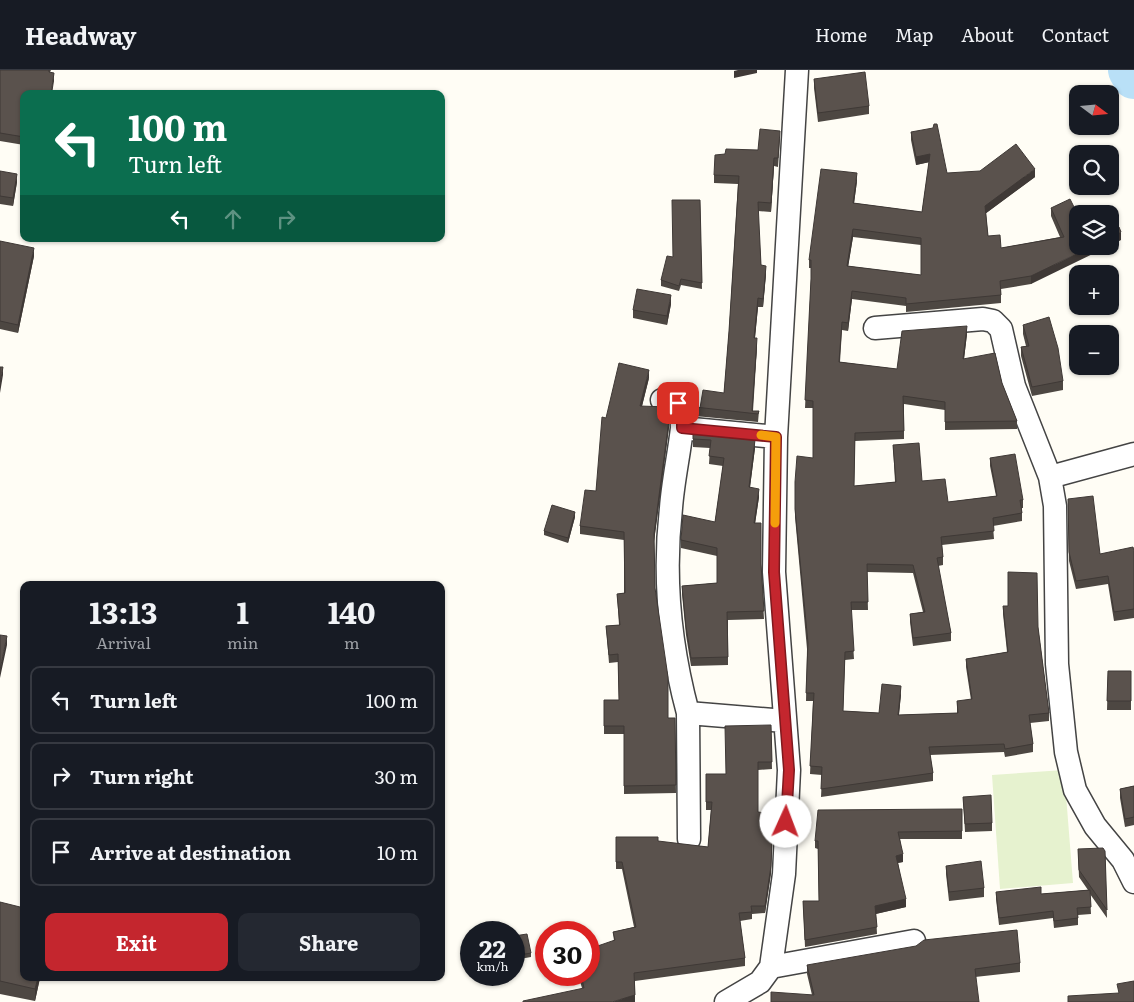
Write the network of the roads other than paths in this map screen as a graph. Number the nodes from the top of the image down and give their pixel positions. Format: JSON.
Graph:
{"nodes":[{"id":1,"x":797,"y":70,"type":"edge"},
{"id":2,"x":875,"y":328,"type":"dead end"},
{"id":3,"x":662,"y":400,"type":"dead end"},
{"id":4,"x":682,"y":428,"type":"junction"},
{"id":5,"x":776,"y":437,"type":"junction"},
{"id":6,"x":1134,"y":454,"type":"edge"},
{"id":7,"x":1050,"y":477,"type":"junction"},
{"id":8,"x":688,"y":712,"type":"junction"},
{"id":9,"x":785,"y":721,"type":"junction"},
{"id":10,"x":689,"y":839,"type":"dead end"},
{"id":11,"x":1134,"y":882,"type":"edge"},
{"id":12,"x":914,"y":940,"type":"dead end"},
{"id":13,"x":771,"y":966,"type":"junction"},
{"id":14,"x":726,"y":1002,"type":"edge"}],
"edges":[{"from":1,"to":5,"type":"street"},
{"from":2,"to":7,"type":"street"},
{"from":3,"to":4,"type":"street"},
{"from":4,"to":5,"type":"street"},
{"from":4,"to":8,"type":"street"},
{"from":5,"to":9,"type":"street"},
{"from":6,"to":7,"type":"street"},
{"from":7,"to":11,"type":"street"},
{"from":8,"to":9,"type":"street"},
{"from":8,"to":10,"type":"street"},
{"from":9,"to":13,"type":"street"},
{"from":12,"to":13,"type":"street"},
{"from":13,"to":14,"type":"street"}]}
